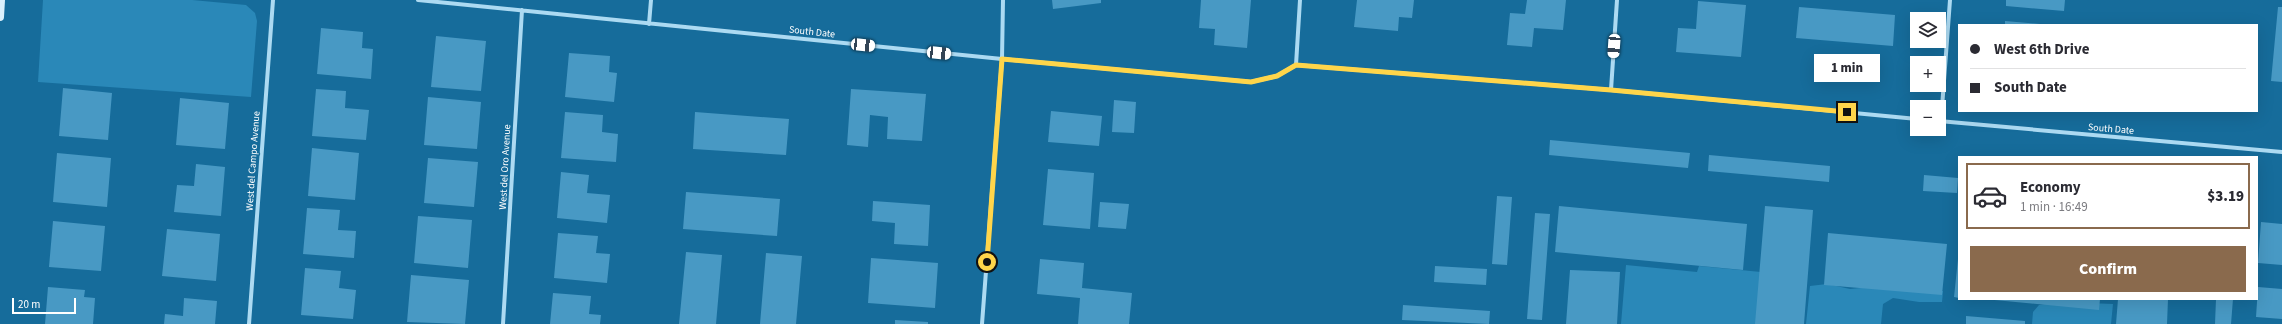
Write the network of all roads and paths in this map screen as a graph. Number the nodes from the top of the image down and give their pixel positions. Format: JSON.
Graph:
{"nodes":[{"id":1,"x":1,"y":0,"type":"edge"},
{"id":2,"x":273,"y":0,"type":"edge"},
{"id":3,"x":418,"y":0,"type":"edge"},
{"id":4,"x":651,"y":0,"type":"edge"},
{"id":5,"x":1003,"y":0,"type":"edge"},
{"id":6,"x":1300,"y":0,"type":"edge"},
{"id":7,"x":1617,"y":0,"type":"edge"},
{"id":8,"x":1950,"y":0,"type":"edge"},
{"id":9,"x":522,"y":10,"type":"junction"},
{"id":10,"x":0,"y":17,"type":"edge"},
{"id":11,"x":649,"y":24,"type":"junction"},
{"id":12,"x":1002,"y":59,"type":"junction"},
{"id":13,"x":1296,"y":65,"type":"junction"},
{"id":14,"x":1611,"y":90,"type":"junction"},
{"id":15,"x":1942,"y":100,"type":"edge"},
{"id":16,"x":1910,"y":118,"type":"edge"},
{"id":17,"x":1946,"y":122,"type":"edge"},
{"id":18,"x":2282,"y":152,"type":"edge"},
{"id":19,"x":249,"y":324,"type":"edge"},
{"id":20,"x":503,"y":324,"type":"edge"},
{"id":21,"x":982,"y":324,"type":"edge"}],
"edges":[{"from":1,"to":10,"type":"street"},
{"from":2,"to":19,"type":"street","name":"West del Campo Avenue"},
{"from":3,"to":9,"type":"street","name":"South Date"},
{"from":4,"to":11,"type":"street"},
{"from":5,"to":12,"type":"street"},
{"from":6,"to":13,"type":"street"},
{"from":7,"to":14,"type":"street"},
{"from":8,"to":15,"type":"street"},
{"from":9,"to":11,"type":"street","name":"South Date"},
{"from":9,"to":20,"type":"street","name":"West del Oro Avenue"},
{"from":11,"to":12,"type":"street","name":"South Date"},
{"from":12,"to":13,"type":"street","name":"South Date"},
{"from":12,"to":21,"type":"street"},
{"from":13,"to":14,"type":"street"},
{"from":14,"to":16,"type":"street"},
{"from":17,"to":18,"type":"street","name":"South Date"}]}
